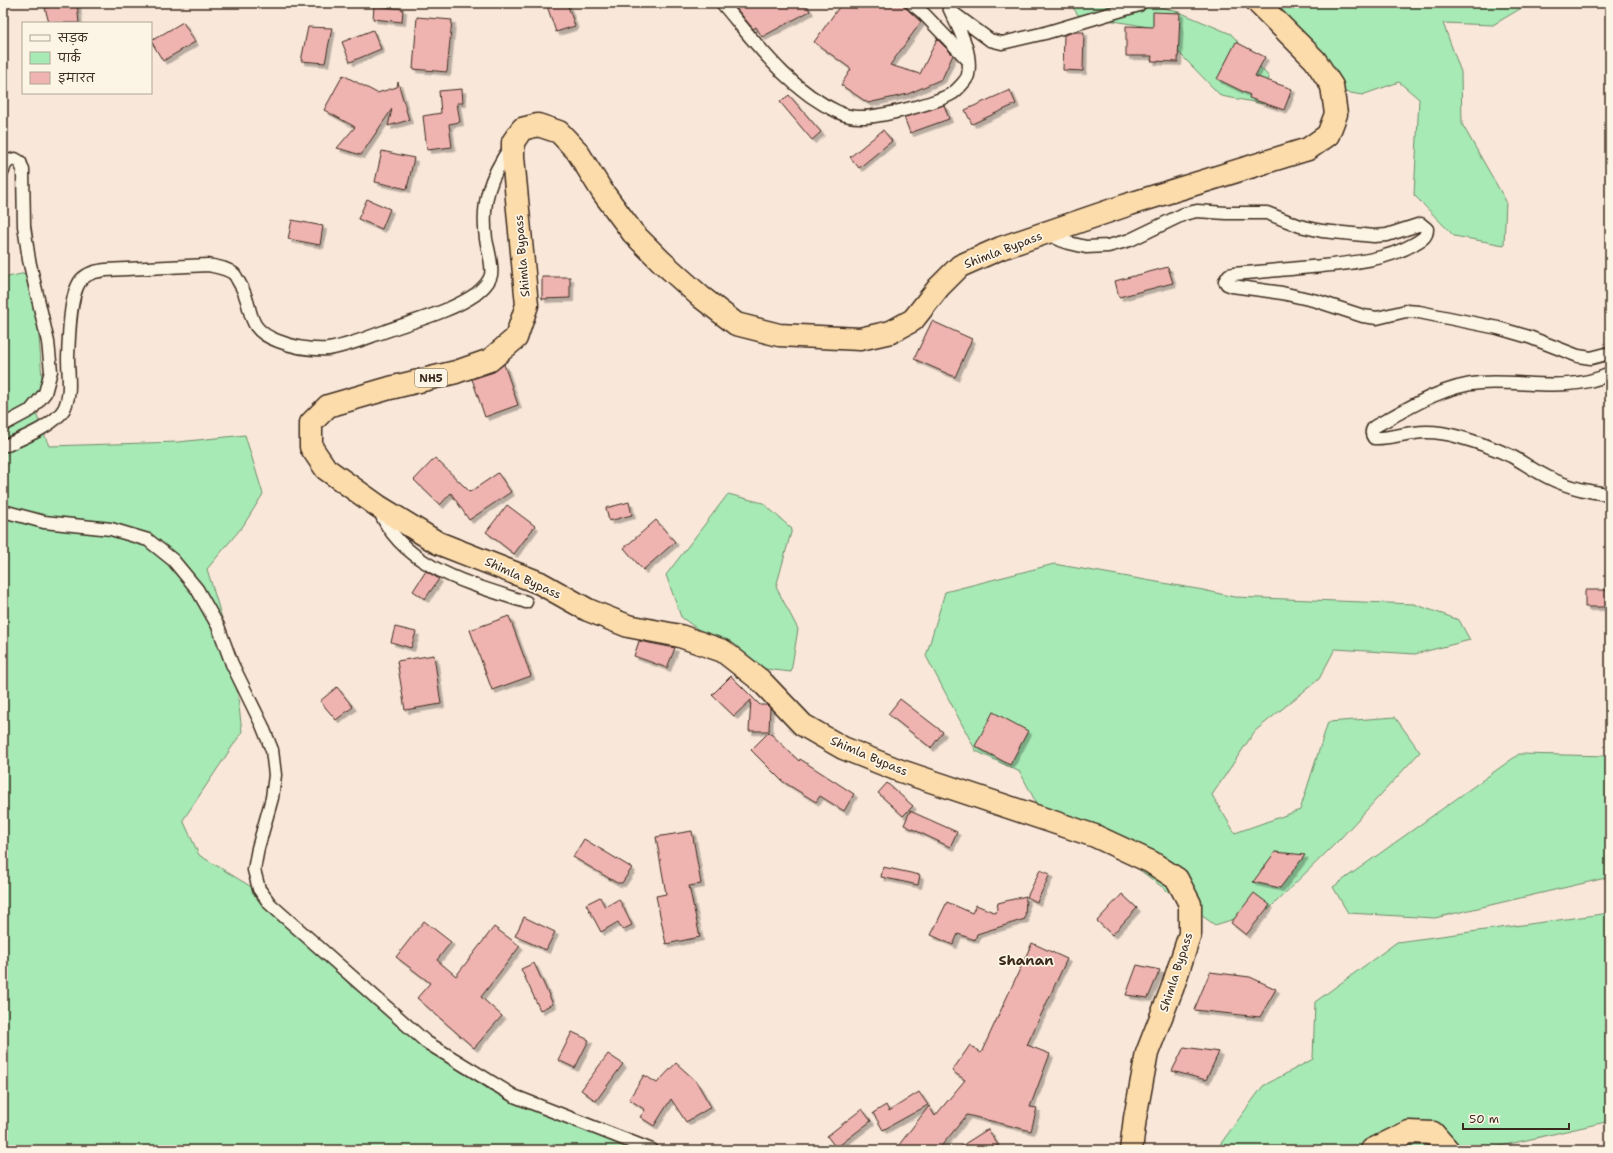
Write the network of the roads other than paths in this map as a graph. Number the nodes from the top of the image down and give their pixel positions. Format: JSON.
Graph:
{"nodes":[{"id":1,"x":722,"y":3,"type":"edge"},
{"id":2,"x":912,"y":3,"type":"edge"},
{"id":3,"x":1258,"y":3,"type":"edge"},
{"id":4,"x":1139,"y":5,"type":"dead end"},
{"id":5,"x":949,"y":7,"type":"edge"},
{"id":6,"x":969,"y":62,"type":"junction"},
{"id":7,"x":514,"y":142,"type":"junction"},
{"id":8,"x":3,"y":172,"type":"edge"},
{"id":9,"x":1046,"y":233,"type":"junction"},
{"id":10,"x":1610,"y":353,"type":"edge"},
{"id":11,"x":1610,"y":374,"type":"edge"},
{"id":12,"x":3,"y":425,"type":"edge"},
{"id":13,"x":3,"y":445,"type":"edge"},
{"id":14,"x":1610,"y":494,"type":"edge"},
{"id":15,"x":378,"y":506,"type":"junction"},
{"id":16,"x":3,"y":511,"type":"edge"},
{"id":17,"x":526,"y":602,"type":"dead end"},
{"id":18,"x":652,"y":1150,"type":"edge"},
{"id":19,"x":1131,"y":1150,"type":"edge"},
{"id":20,"x":1372,"y":1150,"type":"edge"},
{"id":21,"x":1448,"y":1150,"type":"edge"}],
"edges":[{"from":1,"to":6,"type":"street"},
{"from":2,"to":6,"type":"street"},
{"from":3,"to":9,"type":"highway","name":"Shimla Bypass"},
{"from":4,"to":5,"type":"street"},
{"from":5,"to":6,"type":"street"},
{"from":7,"to":9,"type":"highway","name":"Shimla Bypass"},
{"from":7,"to":13,"type":"street"},
{"from":7,"to":15,"type":"highway","name":"Shimla Bypass","number":"NH5"},
{"from":8,"to":12,"type":"street"},
{"from":9,"to":10,"type":"street"},
{"from":11,"to":14,"type":"street"},
{"from":15,"to":17,"type":"street"},
{"from":15,"to":19,"type":"highway","name":"Shimla Bypass","number":"NH5"},
{"from":16,"to":18,"type":"street"},
{"from":20,"to":21,"type":"highway"}]}
